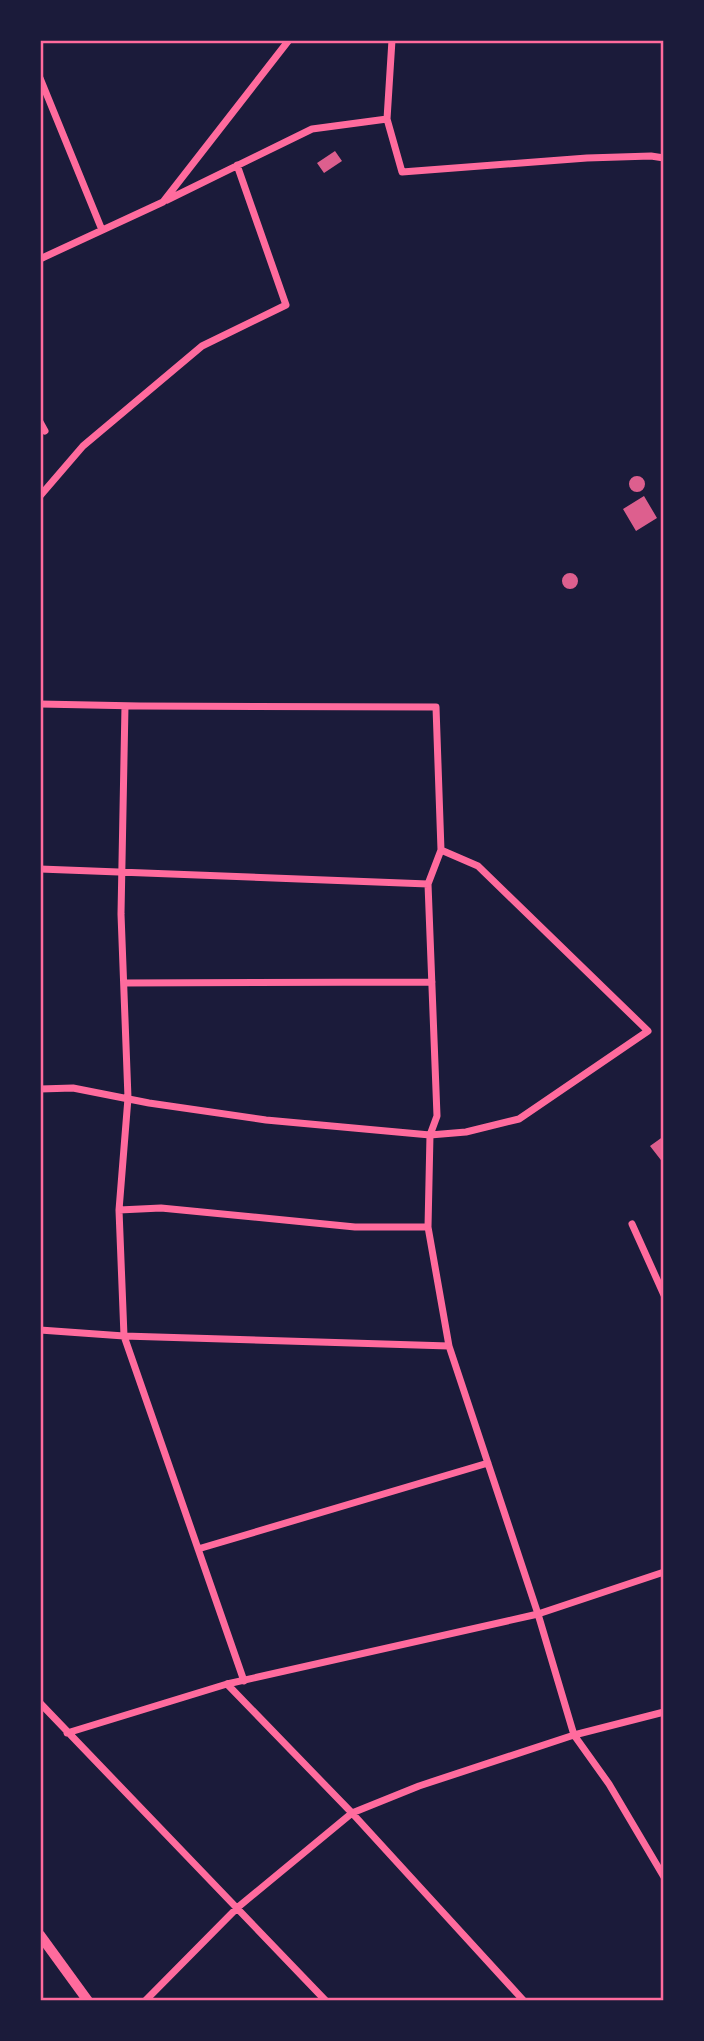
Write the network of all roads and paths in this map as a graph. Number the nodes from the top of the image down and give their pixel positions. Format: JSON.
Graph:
{"nodes":[{"id":1,"x":289,"y":40,"type":"edge"},
{"id":2,"x":392,"y":40,"type":"edge"},
{"id":3,"x":40,"y":78,"type":"edge"},
{"id":4,"x":387,"y":119,"type":"junction"},
{"id":5,"x":664,"y":159,"type":"edge"},
{"id":6,"x":237,"y":165,"type":"junction"},
{"id":7,"x":163,"y":202,"type":"junction"},
{"id":8,"x":102,"y":230,"type":"junction"},
{"id":9,"x":40,"y":259,"type":"edge"},
{"id":10,"x":40,"y":422,"type":"edge"},
{"id":11,"x":45,"y":431,"type":"dead end"},
{"id":12,"x":40,"y":496,"type":"edge"},
{"id":13,"x":40,"y":704,"type":"edge"},
{"id":14,"x":125,"y":706,"type":"junction"},
{"id":15,"x":441,"y":850,"type":"junction"},
{"id":16,"x":40,"y":869,"type":"edge"},
{"id":17,"x":122,"y":872,"type":"junction"},
{"id":18,"x":428,"y":884,"type":"junction"},
{"id":19,"x":432,"y":982,"type":"junction"},
{"id":20,"x":124,"y":983,"type":"junction"},
{"id":21,"x":40,"y":1089,"type":"edge"},
{"id":22,"x":128,"y":1098,"type":"junction"},
{"id":23,"x":430,"y":1135,"type":"junction"},
{"id":24,"x":118,"y":1210,"type":"junction"},
{"id":25,"x":632,"y":1223,"type":"dead end"},
{"id":26,"x":428,"y":1227,"type":"junction"},
{"id":27,"x":664,"y":1295,"type":"edge"},
{"id":28,"x":40,"y":1330,"type":"edge"},
{"id":29,"x":124,"y":1336,"type":"junction"},
{"id":30,"x":449,"y":1346,"type":"junction"},
{"id":31,"x":488,"y":1463,"type":"junction"},
{"id":32,"x":198,"y":1549,"type":"junction"},
{"id":33,"x":664,"y":1572,"type":"edge"},
{"id":34,"x":538,"y":1614,"type":"junction"},
{"id":35,"x":244,"y":1681,"type":"junction"},
{"id":36,"x":227,"y":1685,"type":"junction"},
{"id":37,"x":40,"y":1703,"type":"edge"},
{"id":38,"x":664,"y":1712,"type":"edge"},
{"id":39,"x":67,"y":1733,"type":"junction"},
{"id":40,"x":574,"y":1735,"type":"junction"},
{"id":41,"x":352,"y":1813,"type":"junction"},
{"id":42,"x":664,"y":1877,"type":"edge"},
{"id":43,"x":237,"y":1908,"type":"junction"},
{"id":44,"x":40,"y":1935,"type":"edge"},
{"id":45,"x":88,"y":2001,"type":"edge"},
{"id":46,"x":145,"y":2001,"type":"edge"},
{"id":47,"x":327,"y":2001,"type":"edge"},
{"id":48,"x":524,"y":2001,"type":"edge"}],
"edges":[{"from":1,"to":7,"type":"street"},
{"from":2,"to":4,"type":"street"},
{"from":3,"to":8,"type":"street"},
{"from":4,"to":5,"type":"street"},
{"from":4,"to":6,"type":"street"},
{"from":6,"to":7,"type":"street"},
{"from":6,"to":12,"type":"street"},
{"from":7,"to":8,"type":"street"},
{"from":8,"to":9,"type":"street"},
{"from":10,"to":11,"type":"street"},
{"from":13,"to":14,"type":"street"},
{"from":14,"to":15,"type":"street"},
{"from":14,"to":17,"type":"street"},
{"from":15,"to":18,"type":"street"},
{"from":15,"to":23,"type":"street"},
{"from":16,"to":17,"type":"street"},
{"from":17,"to":18,"type":"street"},
{"from":17,"to":20,"type":"street"},
{"from":18,"to":19,"type":"street"},
{"from":19,"to":20,"type":"street"},
{"from":19,"to":23,"type":"street"},
{"from":20,"to":22,"type":"street"},
{"from":21,"to":22,"type":"street"},
{"from":22,"to":23,"type":"street"},
{"from":22,"to":24,"type":"street"},
{"from":23,"to":26,"type":"street"},
{"from":24,"to":26,"type":"street"},
{"from":24,"to":29,"type":"street"},
{"from":25,"to":27,"type":"street"},
{"from":26,"to":30,"type":"street"},
{"from":28,"to":29,"type":"street"},
{"from":29,"to":30,"type":"street"},
{"from":29,"to":32,"type":"street"},
{"from":30,"to":31,"type":"street"},
{"from":31,"to":32,"type":"street"},
{"from":31,"to":34,"type":"street"},
{"from":32,"to":35,"type":"street"},
{"from":33,"to":34,"type":"street"},
{"from":34,"to":35,"type":"street"},
{"from":34,"to":40,"type":"street"},
{"from":35,"to":36,"type":"street"},
{"from":36,"to":39,"type":"street"},
{"from":36,"to":41,"type":"street"},
{"from":37,"to":39,"type":"street"},
{"from":38,"to":40,"type":"street"},
{"from":39,"to":43,"type":"street"},
{"from":40,"to":41,"type":"street"},
{"from":40,"to":42,"type":"street"},
{"from":41,"to":43,"type":"street"},
{"from":41,"to":48,"type":"street"},
{"from":43,"to":46,"type":"street"},
{"from":43,"to":47,"type":"street"},
{"from":44,"to":45,"type":"main road"}]}
